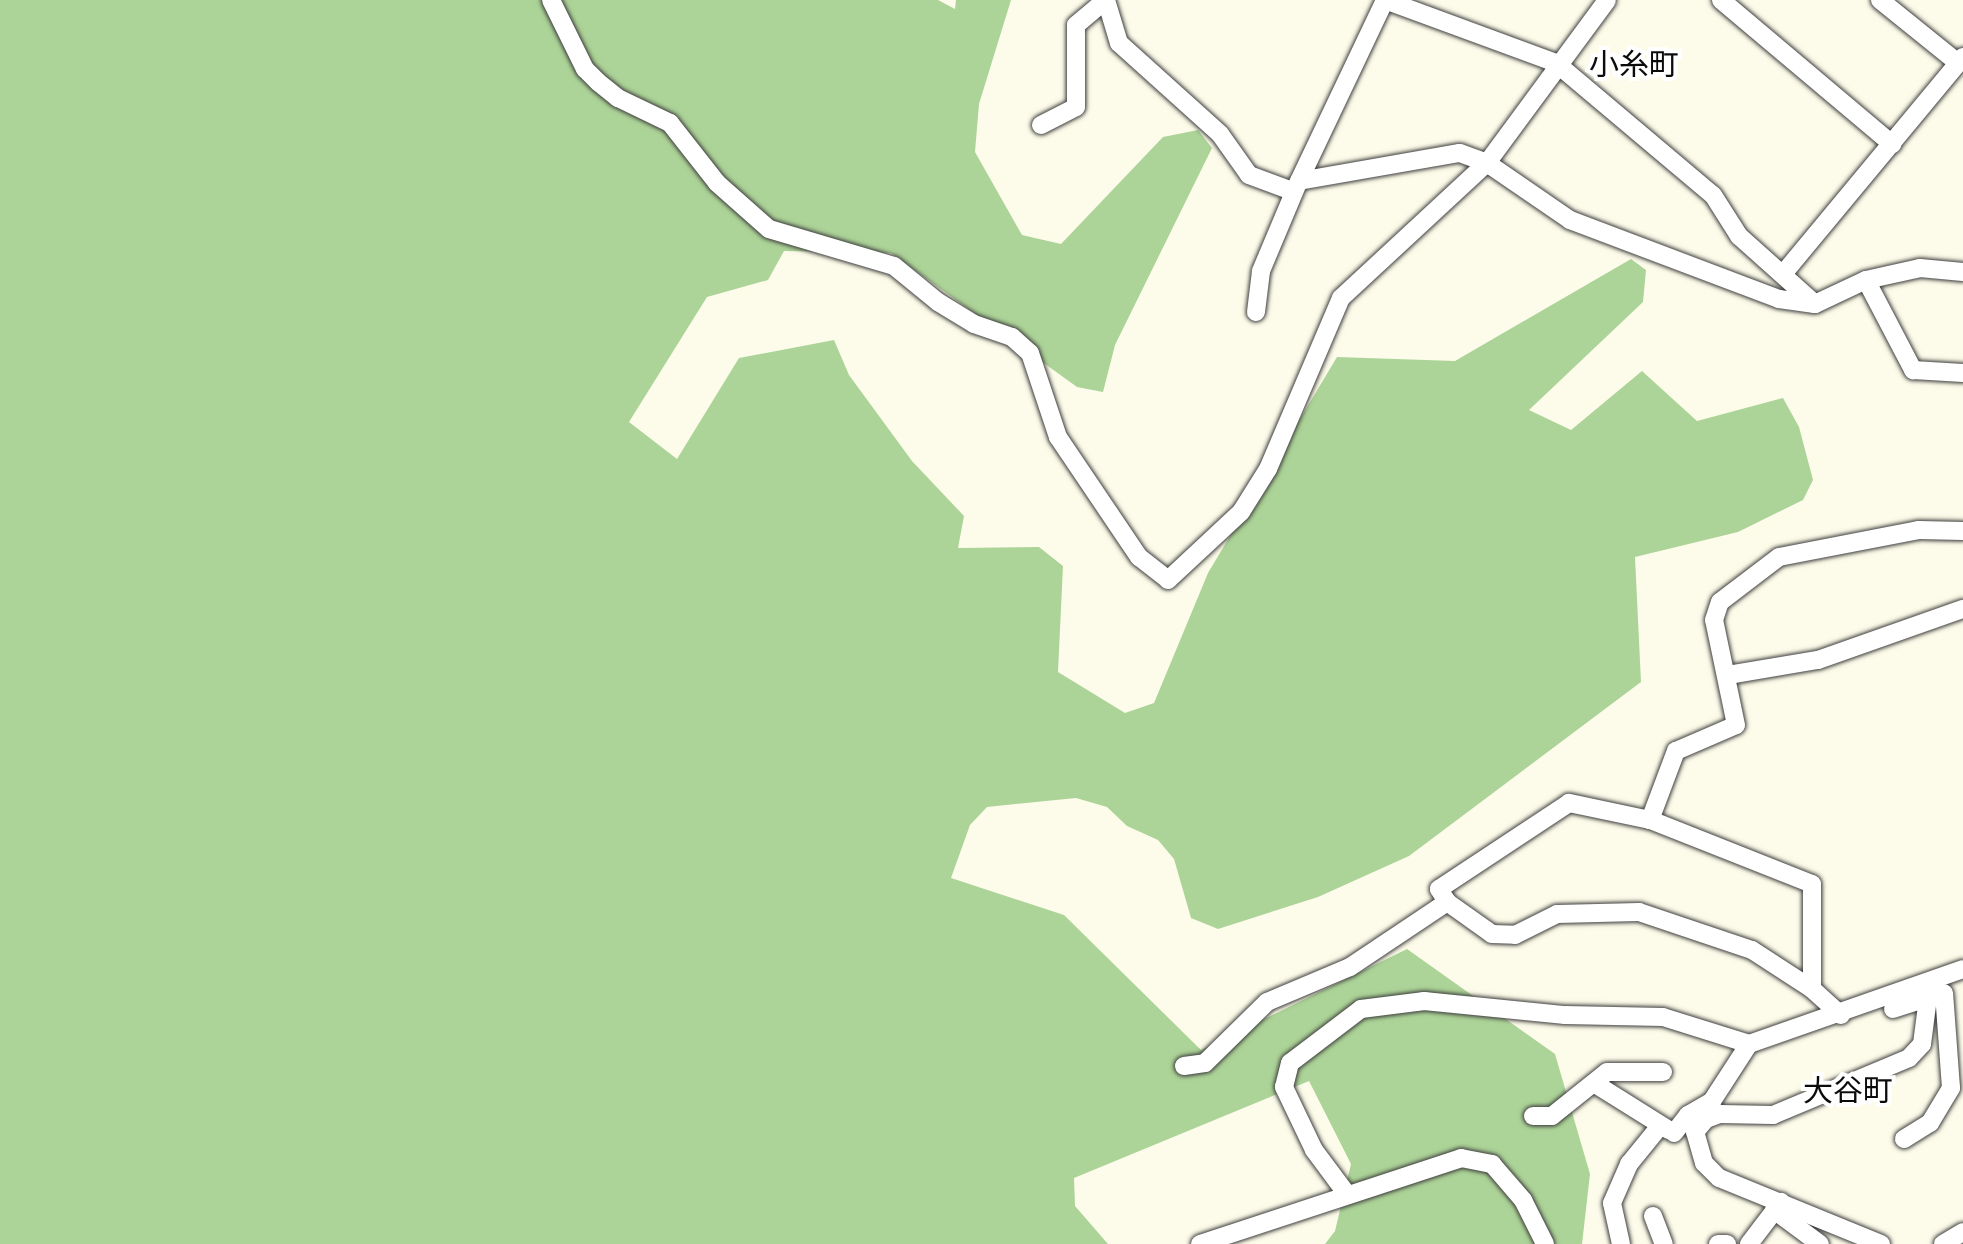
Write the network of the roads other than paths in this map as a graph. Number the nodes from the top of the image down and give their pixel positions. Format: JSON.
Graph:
{"nodes":[{"id":1,"x":551,"y":0,"type":"edge"},
{"id":2,"x":1106,"y":0,"type":"edge"},
{"id":3,"x":1385,"y":0,"type":"edge"},
{"id":4,"x":1607,"y":0,"type":"edge"},
{"id":5,"x":1721,"y":0,"type":"edge"},
{"id":6,"x":1880,"y":0,"type":"edge"},
{"id":7,"x":1960,"y":60,"type":"edge"},
{"id":8,"x":1556,"y":63,"type":"junction"},
{"id":9,"x":1041,"y":125,"type":"dead end"},
{"id":10,"x":1892,"y":144,"type":"junction"},
{"id":11,"x":1487,"y":163,"type":"junction"},
{"id":12,"x":1296,"y":186,"type":"junction"},
{"id":13,"x":1963,"y":272,"type":"edge"},
{"id":14,"x":1783,"y":274,"type":"junction"},
{"id":15,"x":1866,"y":280,"type":"junction"},
{"id":16,"x":1815,"y":304,"type":"junction"},
{"id":17,"x":1256,"y":312,"type":"dead end"},
{"id":18,"x":1963,"y":373,"type":"edge"},
{"id":19,"x":1963,"y":531,"type":"edge"},
{"id":20,"x":1963,"y":609,"type":"edge"},
{"id":21,"x":1728,"y":675,"type":"junction"},
{"id":22,"x":1650,"y":820,"type":"junction"},
{"id":23,"x":1447,"y":902,"type":"junction"},
{"id":24,"x":1963,"y":969,"type":"edge"},
{"id":25,"x":1812,"y":989,"type":"junction"},
{"id":26,"x":1936,"y":995,"type":"junction"},
{"id":27,"x":1893,"y":1009,"type":"dead end"},
{"id":28,"x":1841,"y":1015,"type":"junction"},
{"id":29,"x":1749,"y":1044,"type":"junction"},
{"id":30,"x":1184,"y":1066,"type":"dead end"},
{"id":31,"x":1663,"y":1072,"type":"dead end"},
{"id":32,"x":1597,"y":1085,"type":"junction"},
{"id":33,"x":1533,"y":1116,"type":"dead end"},
{"id":34,"x":1667,"y":1129,"type":"junction"},
{"id":35,"x":1904,"y":1139,"type":"dead end"},
{"id":36,"x":1696,"y":1140,"type":"junction"},
{"id":37,"x":1346,"y":1193,"type":"junction"},
{"id":38,"x":1778,"y":1206,"type":"junction"},
{"id":39,"x":1653,"y":1216,"type":"dead end"},
{"id":40,"x":1963,"y":1232,"type":"edge"},
{"id":41,"x":1200,"y":1244,"type":"edge"},
{"id":42,"x":1545,"y":1244,"type":"edge"},
{"id":43,"x":1621,"y":1244,"type":"edge"},
{"id":44,"x":1664,"y":1244,"type":"edge"},
{"id":45,"x":1718,"y":1244,"type":"edge"},
{"id":46,"x":1727,"y":1244,"type":"edge"},
{"id":47,"x":1749,"y":1244,"type":"edge"},
{"id":48,"x":1820,"y":1244,"type":"edge"},
{"id":49,"x":1881,"y":1244,"type":"edge"},
{"id":50,"x":1943,"y":1244,"type":"edge"}],
"edges":[{"from":1,"to":11,"type":"street"},
{"from":2,"to":9,"type":"street"},
{"from":2,"to":12,"type":"street"},
{"from":3,"to":8,"type":"street"},
{"from":3,"to":12,"type":"street"},
{"from":4,"to":8,"type":"street"},
{"from":5,"to":10,"type":"street"},
{"from":6,"to":7,"type":"street"},
{"from":7,"to":10,"type":"street"},
{"from":8,"to":11,"type":"street"},
{"from":8,"to":14,"type":"street"},
{"from":10,"to":14,"type":"street"},
{"from":11,"to":12,"type":"street"},
{"from":11,"to":16,"type":"street"},
{"from":12,"to":17,"type":"street"},
{"from":13,"to":15,"type":"street"},
{"from":14,"to":16,"type":"street"},
{"from":15,"to":16,"type":"street"},
{"from":15,"to":18,"type":"street"},
{"from":19,"to":21,"type":"street"},
{"from":20,"to":21,"type":"street"},
{"from":21,"to":22,"type":"street"},
{"from":22,"to":23,"type":"street"},
{"from":22,"to":25,"type":"street"},
{"from":23,"to":25,"type":"street"},
{"from":23,"to":30,"type":"street"},
{"from":24,"to":26,"type":"street"},
{"from":24,"to":28,"type":"street"},
{"from":25,"to":28,"type":"street"},
{"from":26,"to":27,"type":"street"},
{"from":26,"to":35,"type":"street"},
{"from":26,"to":36,"type":"street"},
{"from":28,"to":29,"type":"street"},
{"from":29,"to":34,"type":"street"},
{"from":29,"to":37,"type":"street"},
{"from":31,"to":32,"type":"street"},
{"from":32,"to":33,"type":"street"},
{"from":32,"to":34,"type":"street"},
{"from":34,"to":36,"type":"street"},
{"from":34,"to":43,"type":"street"},
{"from":36,"to":38,"type":"street"},
{"from":37,"to":41,"type":"street"},
{"from":37,"to":42,"type":"street"},
{"from":38,"to":47,"type":"street"},
{"from":38,"to":48,"type":"street"},
{"from":38,"to":49,"type":"street"},
{"from":39,"to":44,"type":"street"},
{"from":40,"to":50,"type":"street"},
{"from":45,"to":46,"type":"street"}]}
